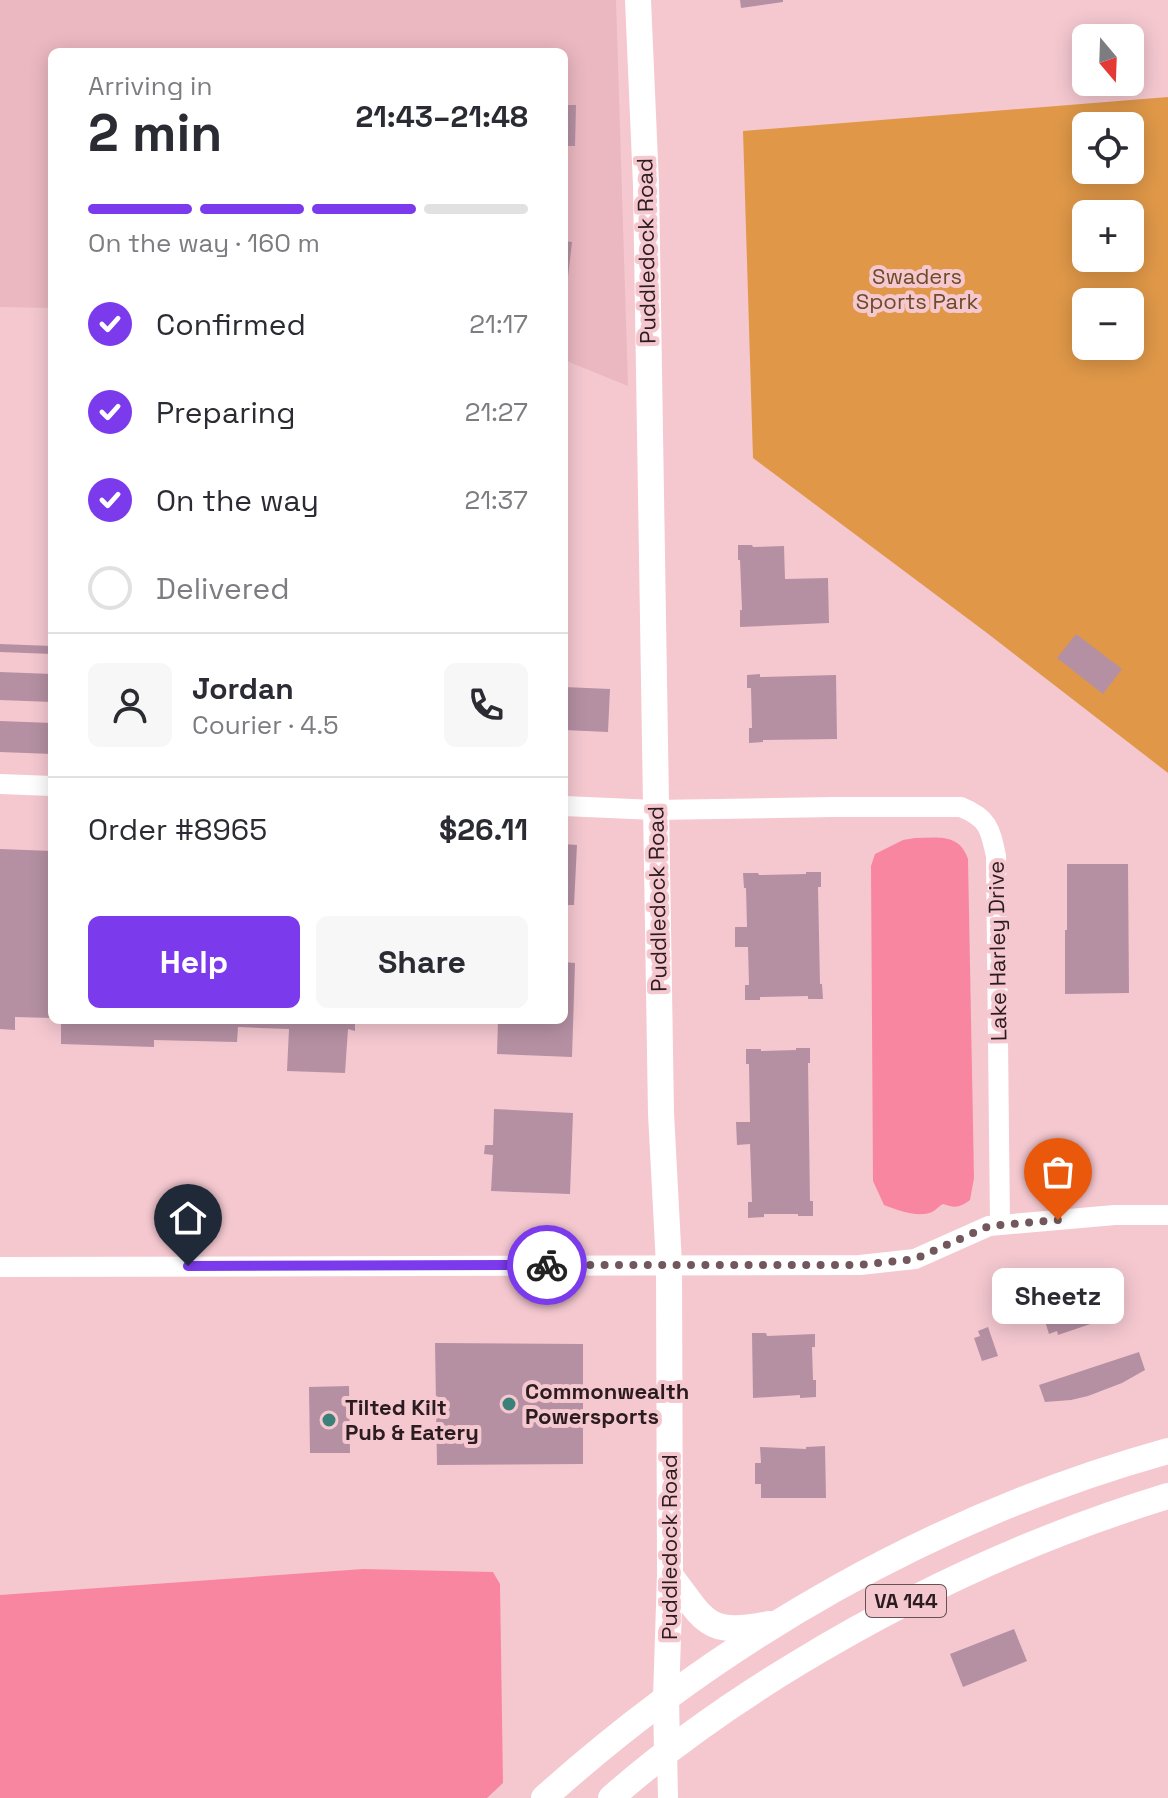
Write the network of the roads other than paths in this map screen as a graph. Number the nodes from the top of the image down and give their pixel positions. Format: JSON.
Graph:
{"nodes":[{"id":1,"x":638,"y":0,"type":"edge"},
{"id":2,"x":0,"y":784,"type":"edge"},
{"id":3,"x":48,"y":786,"type":"edge"},
{"id":4,"x":568,"y":806,"type":"edge"},
{"id":5,"x":655,"y":810,"type":"junction"},
{"id":6,"x":1168,"y":1215,"type":"edge"},
{"id":7,"x":1000,"y":1225,"type":"junction"},
{"id":8,"x":669,"y":1265,"type":"junction"},
{"id":9,"x":0,"y":1267,"type":"edge"},
{"id":10,"x":1168,"y":1451,"type":"edge"},
{"id":11,"x":1168,"y":1496,"type":"edge"},
{"id":12,"x":670,"y":1575,"type":"junction"},
{"id":13,"x":780,"y":1622,"type":"junction"},
{"id":14,"x":666,"y":1698,"type":"junction"},
{"id":15,"x":667,"y":1751,"type":"junction"},
{"id":16,"x":544,"y":1798,"type":"edge"},
{"id":17,"x":611,"y":1798,"type":"edge"},
{"id":18,"x":668,"y":1798,"type":"edge"}],
"edges":[{"from":1,"to":5,"type":"main road","name":"Puddledock Road"},
{"from":2,"to":3,"type":"street"},
{"from":4,"to":5,"type":"street","name":"Lake Harley Drive"},
{"from":5,"to":7,"type":"street","name":"Lake Harley Drive"},
{"from":5,"to":8,"type":"main road","name":"Puddledock Road"},
{"from":6,"to":7,"type":"street"},
{"from":7,"to":8,"type":"street"},
{"from":8,"to":9,"type":"street"},
{"from":8,"to":12,"type":"main road","name":"Puddledock Road"},
{"from":10,"to":13,"type":"main road","number":"VA 144"},
{"from":11,"to":15,"type":"main road","number":"VA 144"},
{"from":12,"to":13,"type":"main road"},
{"from":12,"to":14,"type":"main road","name":"Puddledock Road"},
{"from":13,"to":14,"type":"main road","number":"VA 144"},
{"from":14,"to":15,"type":"main road","name":"Puddledock Road"},
{"from":14,"to":16,"type":"main road","number":"VA 144"},
{"from":15,"to":17,"type":"main road","number":"VA 144"},
{"from":15,"to":18,"type":"street","name":"Puddledock Road"}]}
